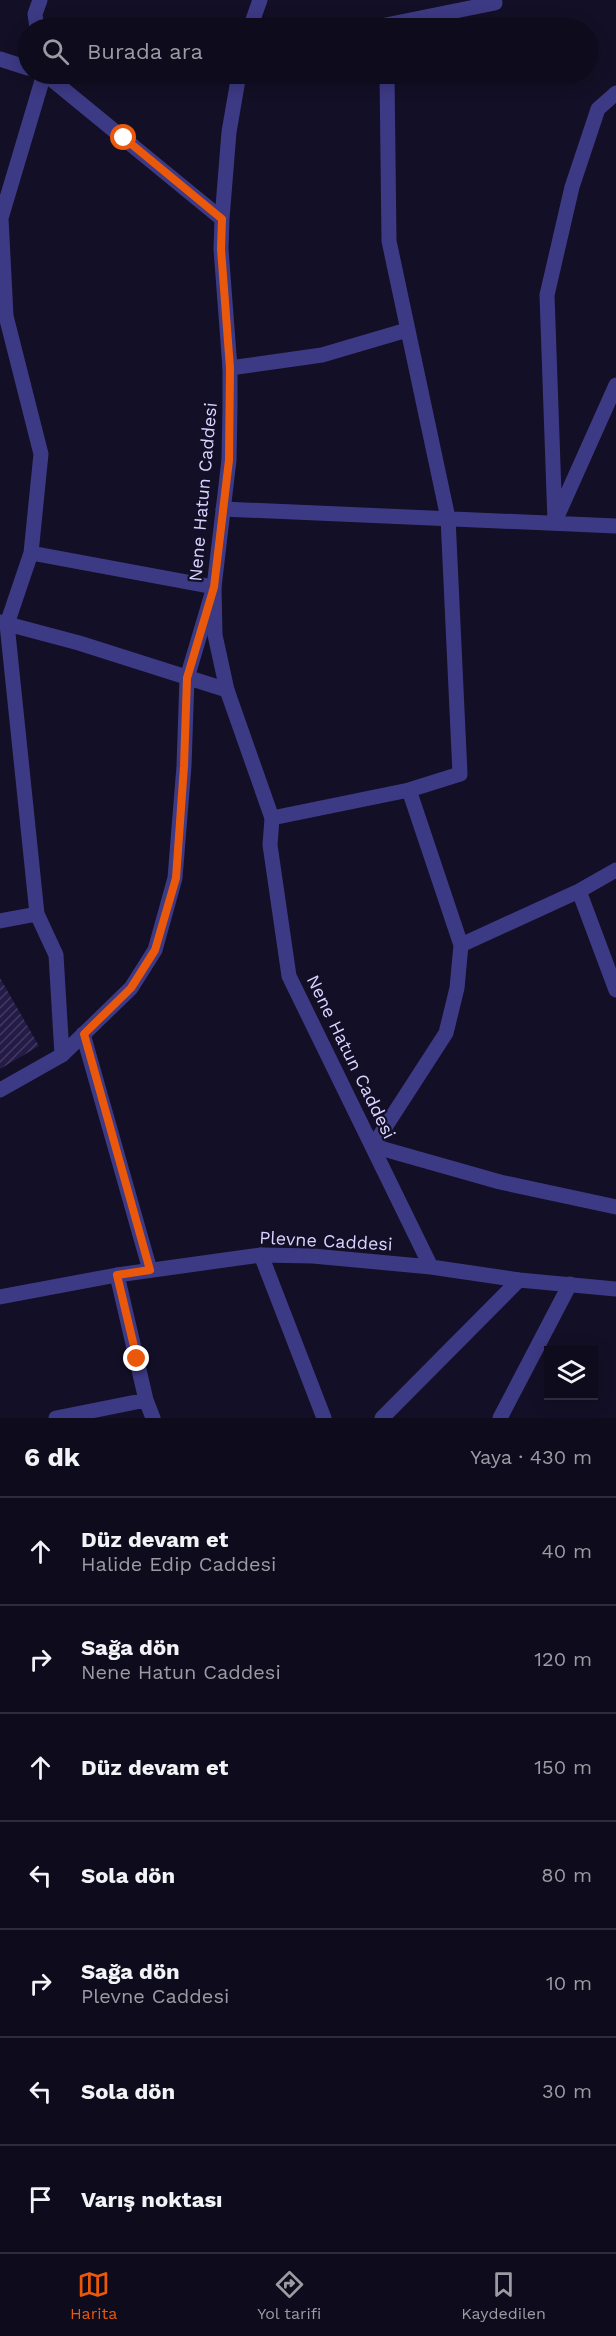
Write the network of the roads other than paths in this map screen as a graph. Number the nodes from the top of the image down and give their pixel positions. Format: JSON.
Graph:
{"nodes":[{"id":1,"x":40,"y":0,"type":"edge"},
{"id":2,"x":260,"y":0,"type":"edge"},
{"id":3,"x":494,"y":0,"type":"edge"},
{"id":4,"x":36,"y":18,"type":"edge"},
{"id":5,"x":254,"y":18,"type":"edge"},
{"id":6,"x":427,"y":18,"type":"edge"},
{"id":7,"x":0,"y":59,"type":"edge"},
{"id":8,"x":18,"y":65,"type":"edge"},
{"id":9,"x":42,"y":84,"type":"edge"},
{"id":10,"x":57,"y":84,"type":"edge"},
{"id":11,"x":237,"y":84,"type":"edge"},
{"id":12,"x":387,"y":84,"type":"edge"},
{"id":13,"x":616,"y":93,"type":"edge"},
{"id":14,"x":222,"y":219,"type":"junction"},
{"id":15,"x":407,"y":330,"type":"junction"},
{"id":16,"x":230,"y":368,"type":"junction"},
{"id":17,"x":616,"y":385,"type":"edge"},
{"id":18,"x":223,"y":509,"type":"junction"},
{"id":19,"x":448,"y":518,"type":"junction"},
{"id":20,"x":555,"y":522,"type":"junction"},
{"id":21,"x":616,"y":526,"type":"edge"},
{"id":22,"x":31,"y":553,"type":"junction"},
{"id":23,"x":214,"y":587,"type":"junction"},
{"id":24,"x":4,"y":623,"type":"edge"},
{"id":25,"x":187,"y":678,"type":"junction"},
{"id":26,"x":227,"y":690,"type":"junction"},
{"id":27,"x":409,"y":790,"type":"junction"},
{"id":28,"x":272,"y":818,"type":"junction"},
{"id":29,"x":616,"y":870,"type":"edge"},
{"id":30,"x":579,"y":891,"type":"junction"},
{"id":31,"x":37,"y":914,"type":"junction"},
{"id":32,"x":0,"y":921,"type":"edge"},
{"id":33,"x":461,"y":945,"type":"junction"},
{"id":34,"x":616,"y":990,"type":"edge"},
{"id":35,"x":84,"y":1034,"type":"junction"},
{"id":36,"x":62,"y":1055,"type":"junction"},
{"id":37,"x":0,"y":1090,"type":"edge"},
{"id":38,"x":373,"y":1146,"type":"junction"},
{"id":39,"x":616,"y":1207,"type":"edge"},
{"id":40,"x":261,"y":1255,"type":"junction"},
{"id":41,"x":431,"y":1267,"type":"junction"},
{"id":42,"x":150,"y":1270,"type":"junction"},
{"id":43,"x":117,"y":1275,"type":"junction"},
{"id":44,"x":519,"y":1280,"type":"junction"},
{"id":45,"x":570,"y":1284,"type":"junction"},
{"id":46,"x":616,"y":1289,"type":"edge"},
{"id":47,"x":0,"y":1297,"type":"edge"},
{"id":48,"x":146,"y":1400,"type":"junction"},
{"id":49,"x":56,"y":1418,"type":"edge"},
{"id":50,"x":153,"y":1418,"type":"edge"},
{"id":51,"x":324,"y":1418,"type":"edge"},
{"id":52,"x":382,"y":1418,"type":"edge"},
{"id":53,"x":500,"y":1418,"type":"edge"}],
"edges":[{"from":1,"to":4,"type":"street"},
{"from":2,"to":5,"type":"street"},
{"from":3,"to":6,"type":"street"},
{"from":7,"to":8,"type":"street"},
{"from":9,"to":22,"type":"street"},
{"from":10,"to":14,"type":"street"},
{"from":11,"to":14,"type":"street","name":"Nene Hatun Caddesi"},
{"from":12,"to":15,"type":"street"},
{"from":13,"to":20,"type":"street"},
{"from":14,"to":16,"type":"street","name":"Nene Hatun Caddesi"},
{"from":15,"to":16,"type":"street"},
{"from":15,"to":19,"type":"street"},
{"from":16,"to":18,"type":"street","name":"Nene Hatun Caddesi"},
{"from":17,"to":20,"type":"street"},
{"from":18,"to":19,"type":"street"},
{"from":18,"to":23,"type":"street","name":"Nene Hatun Caddesi"},
{"from":19,"to":20,"type":"street"},
{"from":19,"to":27,"type":"street"},
{"from":20,"to":21,"type":"street"},
{"from":22,"to":23,"type":"street"},
{"from":22,"to":24,"type":"street"},
{"from":23,"to":25,"type":"street"},
{"from":23,"to":26,"type":"street","name":"Nene Hatun Caddesi"},
{"from":24,"to":25,"type":"street"},
{"from":24,"to":31,"type":"street"},
{"from":25,"to":26,"type":"street"},
{"from":25,"to":35,"type":"street"},
{"from":26,"to":28,"type":"street","name":"Nene Hatun Caddesi"},
{"from":27,"to":28,"type":"street"},
{"from":27,"to":33,"type":"street"},
{"from":28,"to":38,"type":"street","name":"Nene Hatun Caddesi"},
{"from":29,"to":30,"type":"street"},
{"from":30,"to":33,"type":"street"},
{"from":30,"to":34,"type":"street"},
{"from":31,"to":32,"type":"street"},
{"from":31,"to":36,"type":"street"},
{"from":33,"to":38,"type":"street"},
{"from":35,"to":36,"type":"street"},
{"from":35,"to":42,"type":"street"},
{"from":36,"to":37,"type":"street"},
{"from":38,"to":39,"type":"street"},
{"from":38,"to":41,"type":"street","name":"Nene Hatun Caddesi"},
{"from":40,"to":41,"type":"street","name":"Plevne Caddesi"},
{"from":40,"to":42,"type":"street","name":"Plevne Caddesi"},
{"from":40,"to":51,"type":"street"},
{"from":41,"to":44,"type":"street","name":"Plevne Caddesi"},
{"from":42,"to":43,"type":"street","name":"Plevne Caddesi"},
{"from":43,"to":47,"type":"street","name":"Plevne Caddesi"},
{"from":43,"to":48,"type":"street"},
{"from":44,"to":45,"type":"street","name":"Plevne Caddesi"},
{"from":44,"to":52,"type":"street"},
{"from":45,"to":46,"type":"street","name":"Plevne Caddesi"},
{"from":45,"to":53,"type":"street"},
{"from":48,"to":49,"type":"street"},
{"from":48,"to":50,"type":"street"}]}
